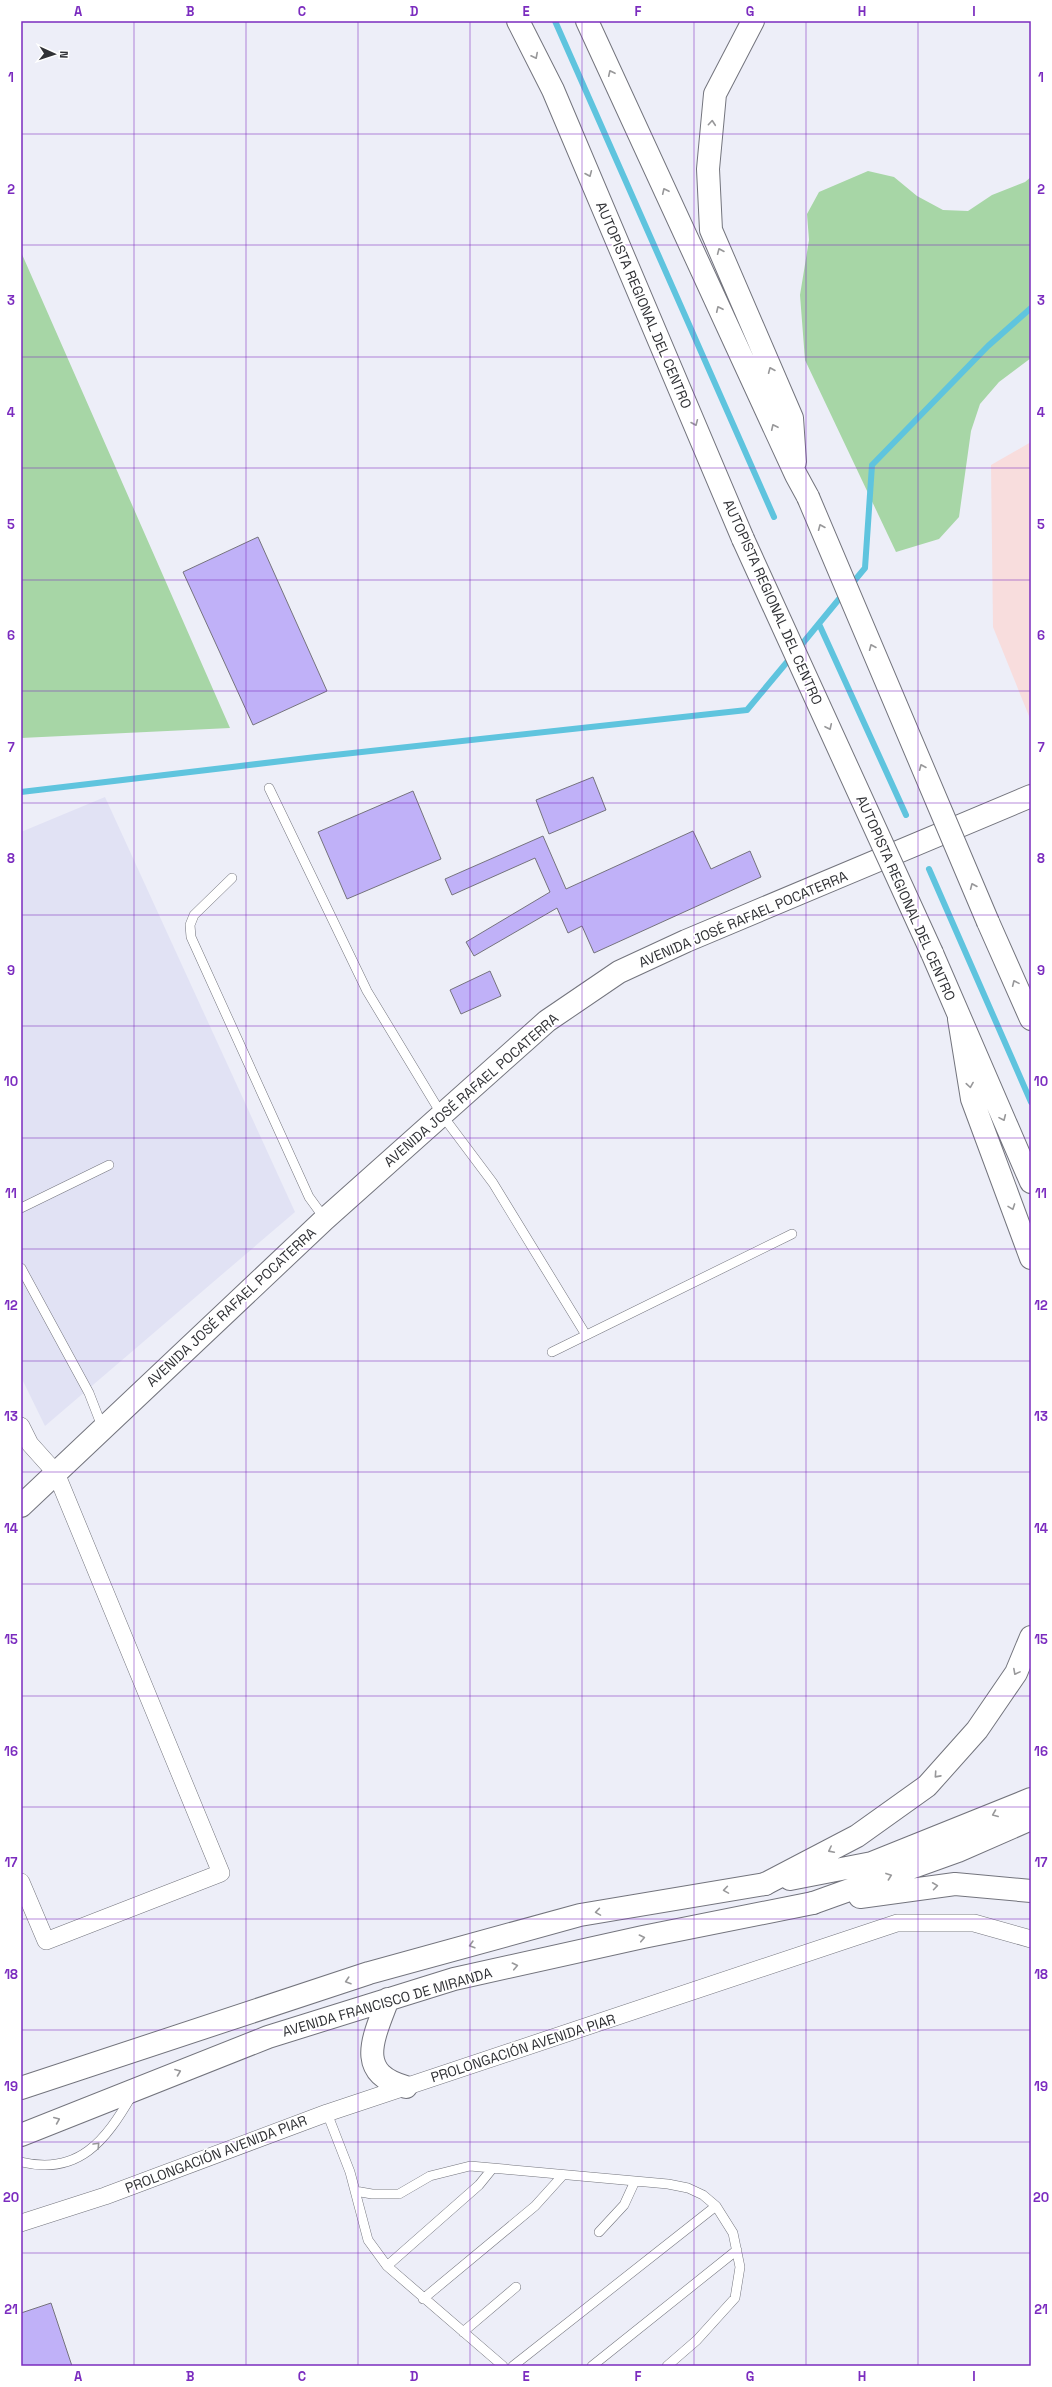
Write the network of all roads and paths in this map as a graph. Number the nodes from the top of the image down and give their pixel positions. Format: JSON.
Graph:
{"nodes":[{"id":1,"x":518,"y":21,"type":"edge"},
{"id":2,"x":587,"y":21,"type":"edge"},
{"id":3,"x":753,"y":21,"type":"edge"},
{"id":4,"x":796,"y":475,"type":"junction"},
{"id":5,"x":269,"y":788,"type":"dead end"},
{"id":6,"x":1031,"y":796,"type":"edge"},
{"id":7,"x":232,"y":878,"type":"dead end"},
{"id":8,"x":1031,"y":1018,"type":"edge"},
{"id":9,"x":959,"y":1019,"type":"junction"},
{"id":10,"x":442,"y":1114,"type":"junction"},
{"id":11,"x":109,"y":1165,"type":"dead end"},
{"id":12,"x":1031,"y":1182,"type":"edge"},
{"id":13,"x":21,"y":1208,"type":"edge"},
{"id":14,"x":325,"y":1219,"type":"junction"},
{"id":15,"x":792,"y":1234,"type":"dead end"},
{"id":16,"x":1031,"y":1258,"type":"edge"},
{"id":17,"x":21,"y":1268,"type":"edge"},
{"id":18,"x":586,"y":1335,"type":"junction"},
{"id":19,"x":552,"y":1352,"type":"dead end"},
{"id":20,"x":21,"y":1426,"type":"edge"},
{"id":21,"x":103,"y":1429,"type":"junction"},
{"id":22,"x":26,"y":1447,"type":"edge"},
{"id":23,"x":56,"y":1473,"type":"junction"},
{"id":24,"x":21,"y":1506,"type":"edge"},
{"id":25,"x":1031,"y":1637,"type":"edge"},
{"id":26,"x":1031,"y":1799,"type":"edge"},
{"id":27,"x":1031,"y":1819,"type":"edge"},
{"id":28,"x":21,"y":1882,"type":"edge"},
{"id":29,"x":765,"y":1884,"type":"junction"},
{"id":30,"x":1031,"y":1891,"type":"edge"},
{"id":31,"x":813,"y":1903,"type":"junction"},
{"id":32,"x":1031,"y":1939,"type":"edge"},
{"id":33,"x":388,"y":1999,"type":"junction"},
{"id":34,"x":406,"y":2087,"type":"junction"},
{"id":35,"x":21,"y":2088,"type":"edge"},
{"id":36,"x":137,"y":2088,"type":"junction"},
{"id":37,"x":327,"y":2113,"type":"junction"},
{"id":38,"x":21,"y":2135,"type":"edge"},
{"id":39,"x":21,"y":2162,"type":"edge"},
{"id":40,"x":492,"y":2168,"type":"junction"},
{"id":41,"x":563,"y":2175,"type":"junction"},
{"id":42,"x":635,"y":2181,"type":"junction"},
{"id":43,"x":355,"y":2191,"type":"junction"},
{"id":44,"x":716,"y":2206,"type":"junction"},
{"id":45,"x":21,"y":2223,"type":"edge"},
{"id":46,"x":599,"y":2232,"type":"dead end"},
{"id":47,"x":737,"y":2250,"type":"junction"},
{"id":48,"x":387,"y":2266,"type":"junction"},
{"id":49,"x":516,"y":2287,"type":"dead end"},
{"id":50,"x":423,"y":2299,"type":"junction"},
{"id":51,"x":463,"y":2332,"type":"junction"},
{"id":52,"x":503,"y":2366,"type":"edge"},
{"id":53,"x":513,"y":2366,"type":"edge"},
{"id":54,"x":592,"y":2366,"type":"edge"},
{"id":55,"x":667,"y":2366,"type":"edge"}],
"edges":[{"from":1,"to":9,"type":"main road","name":"AUTOPISTA REGIONAL DEL CENTRO","one_way":true,"bridge":true},
{"from":4,"to":2,"type":"main road","one_way":true},
{"from":4,"to":3,"type":"main road","one_way":true},
{"from":8,"to":4,"type":"main road","one_way":true,"bridge":true},
{"from":5,"to":10,"type":"lane"},
{"from":6,"to":10,"type":"main road","name":"AVENIDA JOSÉ RAFAEL POCATERRA"},
{"from":7,"to":14,"type":"lane"},
{"from":9,"to":12,"type":"main road","name":"AUTOPISTA REGIONAL DEL CENTRO","one_way":true},
{"from":9,"to":16,"type":"main road","one_way":true},
{"from":10,"to":14,"type":"main road","name":"AVENIDA JOSÉ RAFAEL POCATERRA"},
{"from":10,"to":18,"type":"lane"},
{"from":11,"to":13,"type":"lane"},
{"from":14,"to":21,"type":"main road","name":"AVENIDA JOSÉ RAFAEL POCATERRA"},
{"from":15,"to":18,"type":"lane"},
{"from":17,"to":21,"type":"lane"},
{"from":18,"to":19,"type":"lane"},
{"from":20,"to":22,"type":"street"},
{"from":21,"to":23,"type":"main road","name":"AVENIDA JOSÉ RAFAEL POCATERRA"},
{"from":22,"to":23,"type":"street"},
{"from":23,"to":24,"type":"main road","name":"AVENIDA JOSÉ RAFAEL POCATERRA"},
{"from":23,"to":28,"type":"street"},
{"from":25,"to":29,"type":"main road","one_way":true},
{"from":26,"to":29,"type":"main road","name":"AVENIDA FRANCISCO DE MIRANDA","one_way":true},
{"from":31,"to":27,"type":"main road","one_way":true},
{"from":29,"to":35,"type":"main road","name":"AVENIDA FRANCISCO DE MIRANDA","one_way":true},
{"from":31,"to":30,"type":"main road","one_way":true},
{"from":33,"to":31,"type":"main road","name":"AVENIDA FRANCISCO DE MIRANDA","one_way":true},
{"from":32,"to":34,"type":"street","name":"PROLONGACIÓN AVENIDA PIAR"},
{"from":33,"to":34,"type":"main road"},
{"from":36,"to":33,"type":"main road","name":"AVENIDA FRANCISCO DE MIRANDA","one_way":true},
{"from":34,"to":37,"type":"street","name":"PROLONGACIÓN AVENIDA PIAR"},
{"from":38,"to":36,"type":"main road","name":"AVENIDA FRANCISCO DE MIRANDA","one_way":true},
{"from":39,"to":36,"type":"lane","one_way":true},
{"from":37,"to":43,"type":"lane"},
{"from":37,"to":45,"type":"street","name":"PROLONGACIÓN AVENIDA PIAR"},
{"from":40,"to":41,"type":"lane"},
{"from":40,"to":43,"type":"lane"},
{"from":40,"to":48,"type":"lane"},
{"from":41,"to":42,"type":"lane"},
{"from":41,"to":50,"type":"lane"},
{"from":42,"to":44,"type":"lane"},
{"from":42,"to":46,"type":"lane"},
{"from":43,"to":48,"type":"lane"},
{"from":44,"to":47,"type":"lane"},
{"from":44,"to":53,"type":"lane"},
{"from":47,"to":54,"type":"lane"},
{"from":47,"to":55,"type":"lane"},
{"from":48,"to":50,"type":"lane"},
{"from":49,"to":51,"type":"lane"},
{"from":50,"to":51,"type":"lane"},
{"from":51,"to":52,"type":"lane"}]}
